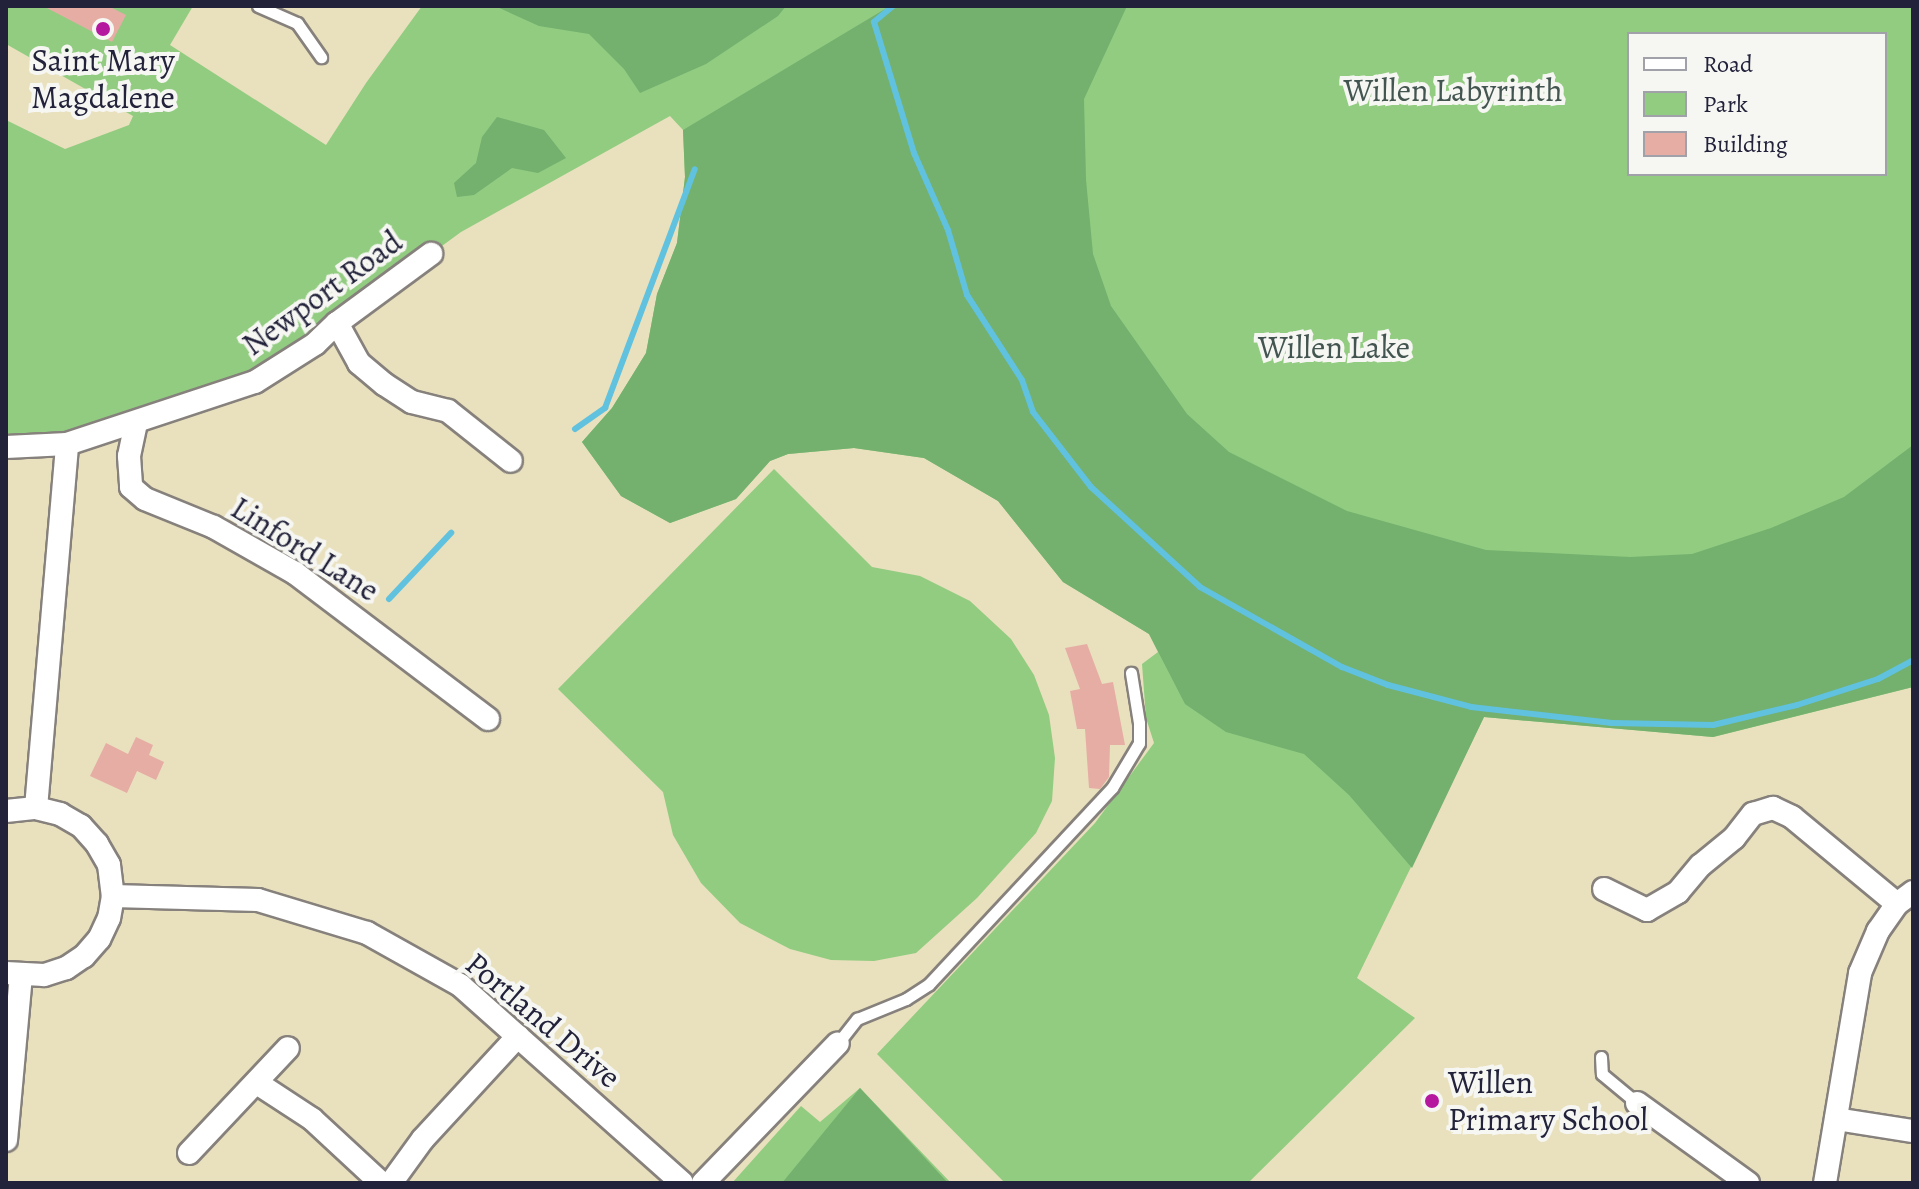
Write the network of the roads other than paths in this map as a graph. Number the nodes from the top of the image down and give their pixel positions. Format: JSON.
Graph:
{"nodes":[{"id":1,"x":258,"y":6,"type":"edge"},
{"id":2,"x":321,"y":57,"type":"dead end"},
{"id":3,"x":431,"y":254,"type":"dead end"},
{"id":4,"x":337,"y":323,"type":"junction"},
{"id":5,"x":136,"y":423,"type":"junction"},
{"id":6,"x":67,"y":444,"type":"junction"},
{"id":7,"x":6,"y":447,"type":"edge"},
{"id":8,"x":511,"y":461,"type":"dead end"},
{"id":9,"x":1131,"y":673,"type":"dead end"},
{"id":10,"x":488,"y":719,"type":"dead end"},
{"id":11,"x":36,"y":808,"type":"junction"},
{"id":12,"x":6,"y":811,"type":"edge"},
{"id":13,"x":1604,"y":889,"type":"dead end"},
{"id":14,"x":113,"y":896,"type":"junction"},
{"id":15,"x":1905,"y":898,"type":"edge"},
{"id":16,"x":14,"y":975,"type":"edge"},
{"id":17,"x":518,"y":1036,"type":"junction"},
{"id":18,"x":838,"y":1043,"type":"joint"},
{"id":19,"x":288,"y":1048,"type":"dead end"},
{"id":20,"x":1601,"y":1057,"type":"dead end"},
{"id":21,"x":257,"y":1083,"type":"junction"},
{"id":22,"x":1637,"y":1103,"type":"joint"},
{"id":23,"x":1836,"y":1119,"type":"junction"},
{"id":24,"x":1913,"y":1131,"type":"edge"},
{"id":25,"x":6,"y":1140,"type":"edge"},
{"id":26,"x":189,"y":1153,"type":"dead end"},
{"id":27,"x":381,"y":1183,"type":"edge"},
{"id":28,"x":391,"y":1183,"type":"edge"},
{"id":29,"x":682,"y":1183,"type":"edge"},
{"id":30,"x":703,"y":1183,"type":"edge"},
{"id":31,"x":1748,"y":1183,"type":"edge"},
{"id":32,"x":1825,"y":1183,"type":"edge"}],
"edges":[{"from":1,"to":2,"type":"lane"},
{"from":3,"to":4,"type":"street","name":"Newport Road"},
{"from":4,"to":5,"type":"street","name":"Newport Road"},
{"from":4,"to":8,"type":"street"},
{"from":5,"to":6,"type":"street","name":"Newport Road"},
{"from":5,"to":10,"type":"street","name":"Linford Lane"},
{"from":6,"to":7,"type":"street","name":"Newport Road"},
{"from":6,"to":11,"type":"street"},
{"from":9,"to":18,"type":"lane"},
{"from":11,"to":12,"type":"street"},
{"from":11,"to":14,"type":"street"},
{"from":13,"to":15,"type":"street"},
{"from":14,"to":16,"type":"street"},
{"from":14,"to":17,"type":"street","name":"Portland Drive"},
{"from":15,"to":23,"type":"street"},
{"from":16,"to":25,"type":"street"},
{"from":17,"to":28,"type":"street"},
{"from":17,"to":29,"type":"street","name":"Portland Drive"},
{"from":18,"to":30,"type":"street"},
{"from":19,"to":21,"type":"street"},
{"from":20,"to":22,"type":"lane"},
{"from":21,"to":26,"type":"street"},
{"from":21,"to":27,"type":"street"},
{"from":22,"to":31,"type":"street"},
{"from":23,"to":24,"type":"street"},
{"from":23,"to":32,"type":"street"}]}
